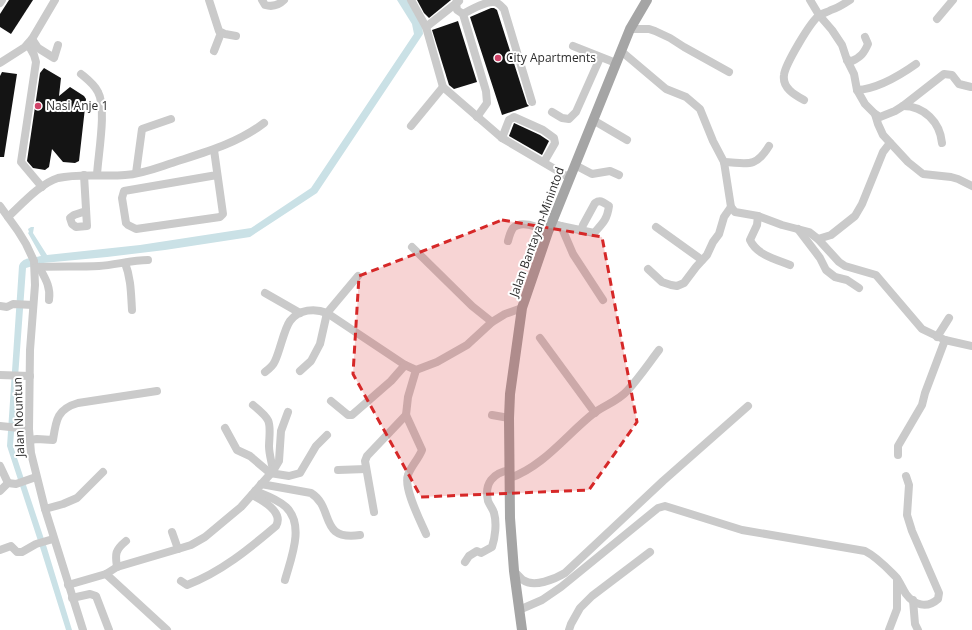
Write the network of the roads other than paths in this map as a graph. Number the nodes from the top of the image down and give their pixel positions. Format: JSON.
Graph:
{"nodes":[{"id":1,"x":2,"y":0,"type":"edge"},
{"id":2,"x":52,"y":0,"type":"edge"},
{"id":3,"x":55,"y":0,"type":"edge"},
{"id":4,"x":209,"y":0,"type":"edge"},
{"id":5,"x":262,"y":0,"type":"edge"},
{"id":6,"x":284,"y":0,"type":"edge"},
{"id":7,"x":411,"y":0,"type":"edge"},
{"id":8,"x":646,"y":0,"type":"edge"},
{"id":9,"x":810,"y":0,"type":"edge"},
{"id":10,"x":850,"y":0,"type":"edge"},
{"id":11,"x":953,"y":0,"type":"edge"},
{"id":12,"x":458,"y":2,"type":"edge"},
{"id":13,"x":0,"y":3,"type":"edge"},
{"id":14,"x":463,"y":14,"type":"junction"},
{"id":15,"x":819,"y":15,"type":"junction"},
{"id":16,"x":938,"y":19,"type":"dead end"},
{"id":17,"x":426,"y":26,"type":"junction"},
{"id":18,"x":630,"y":28,"type":"junction"},
{"id":19,"x":221,"y":34,"type":"junction"},
{"id":20,"x":236,"y":36,"type":"dead end"},
{"id":21,"x":865,"y":37,"type":"dead end"},
{"id":22,"x":30,"y":41,"type":"junction"},
{"id":23,"x":58,"y":46,"type":"dead end"},
{"id":24,"x":573,"y":46,"type":"dead end"},
{"id":25,"x":214,"y":51,"type":"dead end"},
{"id":26,"x":622,"y":51,"type":"junction"},
{"id":27,"x":600,"y":58,"type":"junction"},
{"id":28,"x":0,"y":59,"type":"edge"},
{"id":29,"x":847,"y":60,"type":"junction"},
{"id":30,"x":0,"y":63,"type":"edge"},
{"id":31,"x":616,"y":63,"type":"junction"},
{"id":32,"x":916,"y":64,"type":"dead end"},
{"id":33,"x":729,"y":72,"type":"dead end"},
{"id":34,"x":81,"y":74,"type":"dead end"},
{"id":35,"x":443,"y":87,"type":"junction"},
{"id":36,"x":971,"y":87,"type":"dead end"},
{"id":37,"x":857,"y":90,"type":"junction"},
{"id":38,"x":804,"y":100,"type":"dead end"},
{"id":39,"x":532,"y":102,"type":"dead end"},
{"id":40,"x":903,"y":106,"type":"junction"},
{"id":41,"x":552,"y":112,"type":"dead end"},
{"id":42,"x":875,"y":114,"type":"junction"},
{"id":43,"x":477,"y":117,"type":"junction"},
{"id":44,"x":171,"y":119,"type":"dead end"},
{"id":45,"x":593,"y":120,"type":"junction"},
{"id":46,"x":264,"y":123,"type":"dead end"},
{"id":47,"x":411,"y":126,"type":"dead end"},
{"id":48,"x":502,"y":138,"type":"junction"},
{"id":49,"x":626,"y":140,"type":"dead end"},
{"id":50,"x":890,"y":143,"type":"junction"},
{"id":51,"x":942,"y":143,"type":"dead end"},
{"id":52,"x":769,"y":146,"type":"dead end"},
{"id":53,"x":214,"y":150,"type":"junction"},
{"id":54,"x":544,"y":162,"type":"junction"},
{"id":55,"x":724,"y":162,"type":"junction"},
{"id":56,"x":575,"y":165,"type":"junction"},
{"id":57,"x":136,"y":174,"type":"junction"},
{"id":58,"x":84,"y":175,"type":"junction"},
{"id":59,"x":97,"y":175,"type":"junction"},
{"id":60,"x":217,"y":175,"type":"junction"},
{"id":61,"x":619,"y":176,"type":"dead end"},
{"id":62,"x":570,"y":178,"type":"junction"},
{"id":63,"x":972,"y":186,"type":"edge"},
{"id":64,"x":42,"y":187,"type":"junction"},
{"id":65,"x":0,"y":206,"type":"edge"},
{"id":66,"x":731,"y":207,"type":"junction"},
{"id":67,"x":86,"y":211,"type":"dead end"},
{"id":68,"x":758,"y":216,"type":"junction"},
{"id":69,"x":8,"y":217,"type":"junction"},
{"id":70,"x":557,"y":224,"type":"junction"},
{"id":71,"x":656,"y":227,"type":"dead end"},
{"id":72,"x":798,"y":229,"type":"junction"},
{"id":73,"x":581,"y":231,"type":"dead end"},
{"id":74,"x":548,"y":232,"type":"junction"},
{"id":75,"x":818,"y":239,"type":"junction"},
{"id":76,"x":508,"y":241,"type":"dead end"},
{"id":77,"x":412,"y":248,"type":"dead end"},
{"id":78,"x":148,"y":260,"type":"dead end"},
{"id":79,"x":702,"y":260,"type":"junction"},
{"id":80,"x":125,"y":263,"type":"junction"},
{"id":81,"x":790,"y":265,"type":"dead end"},
{"id":82,"x":37,"y":268,"type":"junction"},
{"id":83,"x":648,"y":270,"type":"dead end"},
{"id":84,"x":358,"y":276,"type":"dead end"},
{"id":85,"x":859,"y":288,"type":"dead end"},
{"id":86,"x":265,"y":293,"type":"dead end"},
{"id":87,"x":49,"y":300,"type":"dead end"},
{"id":88,"x":603,"y":300,"type":"dead end"},
{"id":89,"x":29,"y":305,"type":"junction"},
{"id":90,"x":0,"y":306,"type":"edge"},
{"id":91,"x":522,"y":308,"type":"junction"},
{"id":92,"x":132,"y":310,"type":"dead end"},
{"id":93,"x":300,"y":313,"type":"junction"},
{"id":94,"x":327,"y":313,"type":"junction"},
{"id":95,"x":949,"y":318,"type":"dead end"},
{"id":96,"x":492,"y":322,"type":"junction"},
{"id":97,"x":540,"y":338,"type":"dead end"},
{"id":98,"x":941,"y":339,"type":"junction"},
{"id":99,"x":972,"y":346,"type":"edge"},
{"id":100,"x":659,"y":350,"type":"dead end"},
{"id":101,"x":405,"y":364,"type":"junction"},
{"id":102,"x":416,"y":370,"type":"junction"},
{"id":103,"x":300,"y":371,"type":"dead end"},
{"id":104,"x":265,"y":372,"type":"dead end"},
{"id":105,"x":0,"y":374,"type":"edge"},
{"id":106,"x":30,"y":376,"type":"junction"},
{"id":107,"x":157,"y":391,"type":"dead end"},
{"id":108,"x":331,"y":400,"type":"dead end"},
{"id":109,"x":253,"y":405,"type":"dead end"},
{"id":110,"x":748,"y":406,"type":"dead end"},
{"id":111,"x":288,"y":412,"type":"dead end"},
{"id":112,"x":595,"y":413,"type":"junction"},
{"id":113,"x":406,"y":415,"type":"junction"},
{"id":114,"x":492,"y":415,"type":"dead end"},
{"id":115,"x":509,"y":418,"type":"junction"},
{"id":116,"x":3,"y":427,"type":"edge"},
{"id":117,"x":225,"y":428,"type":"dead end"},
{"id":118,"x":29,"y":429,"type":"junction"},
{"id":119,"x":327,"y":435,"type":"dead end"},
{"id":120,"x":30,"y":440,"type":"junction"},
{"id":121,"x":898,"y":455,"type":"dead end"},
{"id":122,"x":0,"y":466,"type":"edge"},
{"id":123,"x":366,"y":469,"type":"junction"},
{"id":124,"x":338,"y":470,"type":"dead end"},
{"id":125,"x":102,"y":472,"type":"dead end"},
{"id":126,"x":272,"y":472,"type":"junction"},
{"id":127,"x":510,"y":474,"type":"junction"},
{"id":128,"x":906,"y":476,"type":"dead end"},
{"id":129,"x":36,"y":477,"type":"junction"},
{"id":130,"x":12,"y":484,"type":"junction"},
{"id":131,"x":256,"y":490,"type":"junction"},
{"id":132,"x":0,"y":491,"type":"edge"},
{"id":133,"x":45,"y":509,"type":"junction"},
{"id":134,"x":374,"y":512,"type":"dead end"},
{"id":135,"x":172,"y":532,"type":"dead end"},
{"id":136,"x":426,"y":534,"type":"dead end"},
{"id":137,"x":360,"y":535,"type":"dead end"},
{"id":138,"x":50,"y":540,"type":"junction"},
{"id":139,"x":126,"y":541,"type":"dead end"},
{"id":140,"x":178,"y":549,"type":"junction"},
{"id":141,"x":0,"y":550,"type":"edge"},
{"id":142,"x":650,"y":552,"type":"dead end"},
{"id":143,"x":465,"y":562,"type":"dead end"},
{"id":144,"x":117,"y":567,"type":"junction"},
{"id":145,"x":514,"y":571,"type":"junction"},
{"id":146,"x":106,"y":574,"type":"junction"},
{"id":147,"x":897,"y":579,"type":"junction"},
{"id":148,"x":285,"y":580,"type":"dead end"},
{"id":149,"x":181,"y":581,"type":"dead end"},
{"id":150,"x":68,"y":585,"type":"junction"},
{"id":151,"x":72,"y":598,"type":"junction"},
{"id":152,"x":913,"y":600,"type":"junction"},
{"id":153,"x":520,"y":610,"type":"junction"},
{"id":154,"x":83,"y":630,"type":"edge"},
{"id":155,"x":109,"y":630,"type":"edge"},
{"id":156,"x":167,"y":630,"type":"edge"},
{"id":157,"x":522,"y":630,"type":"edge"},
{"id":158,"x":569,"y":630,"type":"edge"},
{"id":159,"x":889,"y":630,"type":"edge"},
{"id":160,"x":918,"y":630,"type":"edge"}],
"edges":[{"from":1,"to":13,"type":"street"},
{"from":2,"to":28,"type":"street"},
{"from":3,"to":22,"type":"street"},
{"from":4,"to":19,"type":"street"},
{"from":5,"to":6,"type":"street"},
{"from":7,"to":17,"type":"street"},
{"from":8,"to":18,"type":"main road","name":"Jalan Bantayan-Minintod"},
{"from":9,"to":15,"type":"street"},
{"from":10,"to":15,"type":"street"},
{"from":11,"to":16,"type":"street"},
{"from":12,"to":14,"type":"street"},
{"from":12,"to":17,"type":"street"},
{"from":14,"to":39,"type":"street"},
{"from":14,"to":43,"type":"street"},
{"from":15,"to":29,"type":"street"},
{"from":15,"to":38,"type":"street"},
{"from":17,"to":35,"type":"street"},
{"from":18,"to":26,"type":"main road","name":"Jalan Bantayan-Minintod"},
{"from":18,"to":33,"type":"street"},
{"from":19,"to":20,"type":"street"},
{"from":19,"to":25,"type":"street"},
{"from":21,"to":29,"type":"street"},
{"from":22,"to":23,"type":"street"},
{"from":22,"to":30,"type":"street"},
{"from":22,"to":64,"type":"street"},
{"from":24,"to":27,"type":"street"},
{"from":26,"to":31,"type":"main road","name":"Jalan Bantayan-Minintod"},
{"from":26,"to":55,"type":"street"},
{"from":27,"to":31,"type":"street"},
{"from":27,"to":41,"type":"street"},
{"from":29,"to":37,"type":"street"},
{"from":31,"to":45,"type":"main road","name":"Jalan Bantayan-Minintod"},
{"from":32,"to":37,"type":"street"},
{"from":34,"to":59,"type":"street"},
{"from":35,"to":43,"type":"street"},
{"from":35,"to":47,"type":"street"},
{"from":36,"to":40,"type":"street"},
{"from":37,"to":42,"type":"street"},
{"from":40,"to":42,"type":"street"},
{"from":40,"to":51,"type":"street"},
{"from":42,"to":50,"type":"street"},
{"from":43,"to":48,"type":"street"},
{"from":44,"to":57,"type":"street"},
{"from":45,"to":49,"type":"street"},
{"from":45,"to":56,"type":"main road","name":"Jalan Bantayan-Minintod"},
{"from":46,"to":53,"type":"street"},
{"from":48,"to":54,"type":"street"},
{"from":48,"to":54,"type":"street"},
{"from":50,"to":63,"type":"street"},
{"from":50,"to":75,"type":"street"},
{"from":52,"to":55,"type":"street"},
{"from":53,"to":57,"type":"street"},
{"from":53,"to":60,"type":"street"},
{"from":54,"to":62,"type":"street"},
{"from":55,"to":66,"type":"street"},
{"from":56,"to":61,"type":"street"},
{"from":56,"to":62,"type":"main road","name":"Jalan Bantayan-Minintod"},
{"from":57,"to":59,"type":"street"},
{"from":58,"to":59,"type":"street"},
{"from":58,"to":64,"type":"street"},
{"from":58,"to":67,"type":"street"},
{"from":60,"to":60,"type":"street"},
{"from":62,"to":70,"type":"main road","name":"Jalan Bantayan-Minintod"},
{"from":64,"to":69,"type":"street"},
{"from":65,"to":69,"type":"street","name":"Jalan Nountun"},
{"from":66,"to":68,"type":"street"},
{"from":66,"to":79,"type":"street"},
{"from":68,"to":72,"type":"street"},
{"from":68,"to":81,"type":"street"},
{"from":69,"to":82,"type":"street","name":"Jalan Nountun"},
{"from":70,"to":73,"type":"street"},
{"from":70,"to":74,"type":"main road","name":"Jalan Bantayan-Minintod"},
{"from":70,"to":88,"type":"street"},
{"from":71,"to":79,"type":"street"},
{"from":72,"to":75,"type":"street"},
{"from":72,"to":85,"type":"street"},
{"from":74,"to":76,"type":"street"},
{"from":74,"to":91,"type":"main road","name":"Jalan Bantayan-Minintod"},
{"from":75,"to":98,"type":"street"},
{"from":77,"to":96,"type":"street"},
{"from":78,"to":80,"type":"street"},
{"from":79,"to":83,"type":"street"},
{"from":80,"to":82,"type":"street"},
{"from":80,"to":92,"type":"street"},
{"from":82,"to":87,"type":"street"},
{"from":82,"to":89,"type":"street","name":"Jalan Nountun"},
{"from":84,"to":94,"type":"street"},
{"from":86,"to":93,"type":"street"},
{"from":89,"to":90,"type":"street"},
{"from":89,"to":106,"type":"street","name":"Jalan Nountun"},
{"from":91,"to":96,"type":"street"},
{"from":91,"to":115,"type":"main road","name":"Jalan Bantayan-Minintod"},
{"from":93,"to":94,"type":"street"},
{"from":93,"to":104,"type":"street"},
{"from":94,"to":101,"type":"street"},
{"from":94,"to":103,"type":"street"},
{"from":95,"to":98,"type":"street"},
{"from":96,"to":102,"type":"street"},
{"from":97,"to":112,"type":"street"},
{"from":98,"to":99,"type":"street"},
{"from":98,"to":121,"type":"street"},
{"from":100,"to":112,"type":"street"},
{"from":101,"to":102,"type":"street"},
{"from":101,"to":108,"type":"street"},
{"from":102,"to":113,"type":"street"},
{"from":105,"to":106,"type":"street"},
{"from":106,"to":118,"type":"street","name":"Jalan Nountun"},
{"from":107,"to":120,"type":"street"},
{"from":109,"to":126,"type":"street"},
{"from":110,"to":145,"type":"street"},
{"from":111,"to":126,"type":"street"},
{"from":112,"to":127,"type":"street"},
{"from":113,"to":123,"type":"street"},
{"from":113,"to":136,"type":"street"},
{"from":114,"to":115,"type":"street"},
{"from":115,"to":127,"type":"main road","name":"Jalan Bantayan-Minintod"},
{"from":116,"to":118,"type":"street"},
{"from":117,"to":126,"type":"street"},
{"from":118,"to":120,"type":"street","name":"Jalan Nountun"},
{"from":119,"to":126,"type":"street"},
{"from":120,"to":129,"type":"street","name":"Jalan Nountun"},
{"from":122,"to":130,"type":"street"},
{"from":123,"to":124,"type":"street"},
{"from":123,"to":134,"type":"street"},
{"from":125,"to":133,"type":"street"},
{"from":126,"to":131,"type":"street"},
{"from":127,"to":143,"type":"street"},
{"from":127,"to":145,"type":"main road","name":"Jalan Bantayan-Minintod"},
{"from":128,"to":152,"type":"street"},
{"from":129,"to":130,"type":"street"},
{"from":129,"to":133,"type":"street","name":"Jalan Nountun"},
{"from":130,"to":132,"type":"street"},
{"from":131,"to":137,"type":"street"},
{"from":131,"to":140,"type":"street"},
{"from":131,"to":148,"type":"street"},
{"from":131,"to":149,"type":"street"},
{"from":133,"to":138,"type":"street","name":"Jalan Nountun"},
{"from":135,"to":140,"type":"street"},
{"from":138,"to":141,"type":"street"},
{"from":138,"to":150,"type":"street","name":"Jalan Nountun"},
{"from":139,"to":144,"type":"street"},
{"from":140,"to":144,"type":"street"},
{"from":142,"to":158,"type":"street"},
{"from":144,"to":146,"type":"street"},
{"from":145,"to":153,"type":"main road","name":"Jalan Bantayan-Minintod"},
{"from":146,"to":150,"type":"street"},
{"from":146,"to":156,"type":"street"},
{"from":147,"to":152,"type":"street"},
{"from":147,"to":153,"type":"street"},
{"from":147,"to":159,"type":"street"},
{"from":150,"to":151,"type":"street","name":"Jalan Nountun"},
{"from":151,"to":154,"type":"street","name":"Jalan Nountun"},
{"from":151,"to":155,"type":"street"},
{"from":152,"to":160,"type":"street"},
{"from":153,"to":157,"type":"main road","name":"Jalan Bantayan-Minintod"}]}
